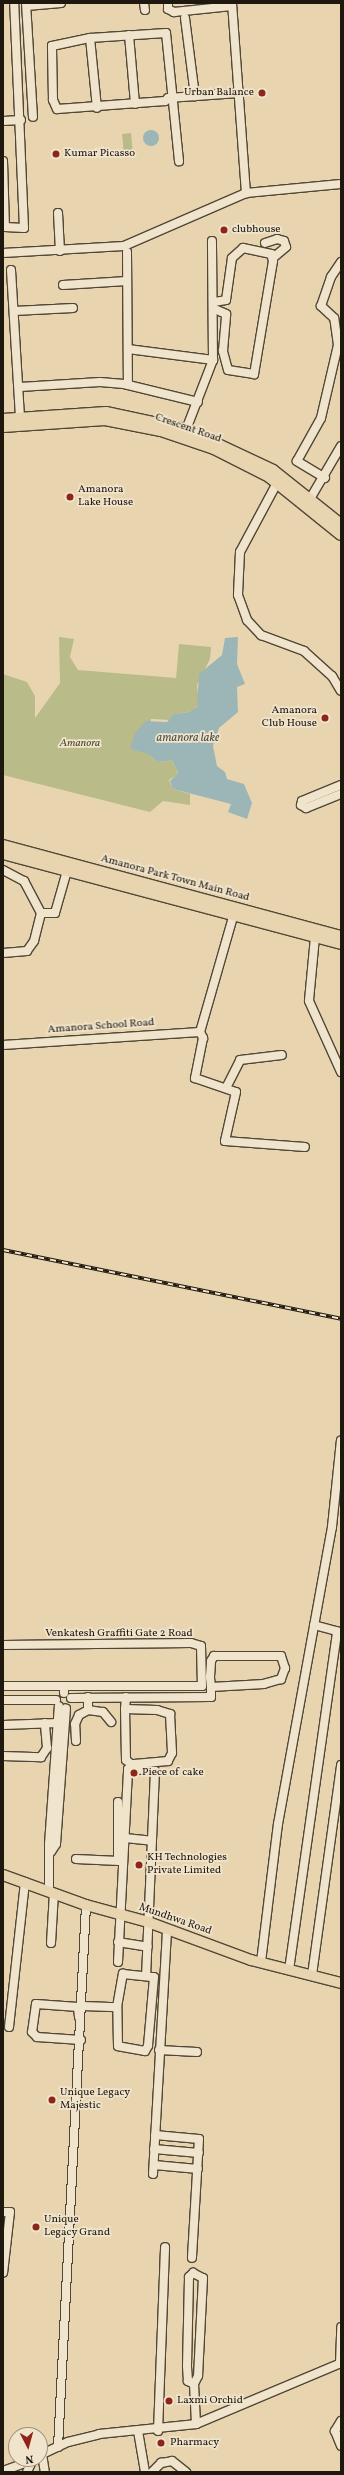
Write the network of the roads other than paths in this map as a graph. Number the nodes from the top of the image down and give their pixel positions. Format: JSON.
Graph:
{"nodes":[{"id":1,"x":14,"y":3,"type":"edge"},
{"id":2,"x":61,"y":3,"type":"edge"},
{"id":3,"x":168,"y":3,"type":"edge"},
{"id":4,"x":26,"y":5,"type":"edge"},
{"id":5,"x":232,"y":5,"type":"edge"},
{"id":6,"x":185,"y":18,"type":"dead end"},
{"id":7,"x":129,"y":35,"type":"junction"},
{"id":8,"x":90,"y":38,"type":"junction"},
{"id":9,"x":239,"y":93,"type":"junction"},
{"id":10,"x":195,"y":96,"type":"junction"},
{"id":11,"x":171,"y":98,"type":"junction"},
{"id":12,"x":135,"y":101,"type":"junction"},
{"id":13,"x":96,"y":105,"type":"junction"},
{"id":14,"x":33,"y":117,"type":"dead end"},
{"id":15,"x":21,"y":120,"type":"junction"},
{"id":16,"x":3,"y":122,"type":"edge"},
{"id":17,"x":179,"y":160,"type":"dead end"},
{"id":18,"x":3,"y":161,"type":"edge"},
{"id":19,"x":341,"y":184,"type":"edge"},
{"id":20,"x":246,"y":193,"type":"junction"},
{"id":21,"x":58,"y":213,"type":"dead end"},
{"id":22,"x":212,"y":241,"type":"dead end"},
{"id":23,"x":265,"y":243,"type":"dead end"},
{"id":24,"x":60,"y":251,"type":"junction"},
{"id":25,"x":127,"y":252,"type":"dead end"},
{"id":26,"x":3,"y":253,"type":"edge"},
{"id":27,"x":273,"y":258,"type":"junction"},
{"id":28,"x":341,"y":262,"type":"edge"},
{"id":29,"x":11,"y":270,"type":"dead end"},
{"id":30,"x":127,"y":281,"type":"junction"},
{"id":31,"x":63,"y":285,"type":"dead end"},
{"id":32,"x":215,"y":305,"type":"junction"},
{"id":33,"x":73,"y":308,"type":"dead end"},
{"id":34,"x":14,"y":311,"type":"junction"},
{"id":35,"x":337,"y":318,"type":"edge"},
{"id":36,"x":339,"y":345,"type":"edge"},
{"id":37,"x":128,"y":348,"type":"junction"},
{"id":38,"x":213,"y":360,"type":"junction"},
{"id":39,"x":128,"y":384,"type":"junction"},
{"id":40,"x":20,"y":387,"type":"junction"},
{"id":41,"x":198,"y":402,"type":"junction"},
{"id":42,"x":20,"y":417,"type":"junction"},
{"id":43,"x":3,"y":419,"type":"edge"},
{"id":44,"x":3,"y":427,"type":"edge"},
{"id":45,"x":184,"y":434,"type":"junction"},
{"id":46,"x":341,"y":446,"type":"edge"},
{"id":47,"x":326,"y":478,"type":"junction"},
{"id":48,"x":277,"y":483,"type":"junction"},
{"id":49,"x":309,"y":501,"type":"junction"},
{"id":50,"x":341,"y":524,"type":"edge"},
{"id":51,"x":341,"y":535,"type":"edge"},
{"id":52,"x":341,"y":691,"type":"edge"},
{"id":53,"x":341,"y":785,"type":"edge"},
{"id":54,"x":341,"y":794,"type":"edge"},
{"id":55,"x":3,"y":845,"type":"edge"},
{"id":56,"x":3,"y":854,"type":"edge"},
{"id":57,"x":3,"y":870,"type":"edge"},
{"id":58,"x":67,"y":871,"type":"junction"},
{"id":59,"x":234,"y":912,"type":"junction"},
{"id":60,"x":41,"y":913,"type":"junction"},
{"id":61,"x":341,"y":936,"type":"edge"},
{"id":62,"x":315,"y":937,"type":"junction"},
{"id":63,"x":341,"y":944,"type":"edge"},
{"id":64,"x":3,"y":953,"type":"edge"},
{"id":65,"x":200,"y":1032,"type":"junction"},
{"id":66,"x":3,"y":1045,"type":"edge"},
{"id":67,"x":282,"y":1055,"type":"dead end"},
{"id":68,"x":341,"y":1072,"type":"edge"},
{"id":69,"x":226,"y":1088,"type":"junction"},
{"id":70,"x":305,"y":1147,"type":"dead end"},
{"id":71,"x":341,"y":1440,"type":"edge"},
{"id":72,"x":338,"y":1503,"type":"edge"},
{"id":73,"x":314,"y":1625,"type":"junction"},
{"id":74,"x":339,"y":1632,"type":"edge"},
{"id":75,"x":3,"y":1645,"type":"edge"},
{"id":76,"x":3,"y":1686,"type":"edge"},
{"id":77,"x":211,"y":1687,"type":"junction"},
{"id":78,"x":64,"y":1689,"type":"junction"},
{"id":79,"x":88,"y":1697,"type":"junction"},
{"id":80,"x":126,"y":1697,"type":"junction"},
{"id":81,"x":71,"y":1698,"type":"junction"},
{"id":82,"x":3,"y":1700,"type":"edge"},
{"id":83,"x":60,"y":1705,"type":"junction"},
{"id":84,"x":125,"y":1709,"type":"junction"},
{"id":85,"x":88,"y":1710,"type":"junction"},
{"id":86,"x":111,"y":1722,"type":"dead end"},
{"id":87,"x":45,"y":1723,"type":"junction"},
{"id":88,"x":58,"y":1723,"type":"junction"},
{"id":89,"x":3,"y":1725,"type":"edge"},
{"id":90,"x":76,"y":1741,"type":"dead end"},
{"id":91,"x":3,"y":1756,"type":"edge"},
{"id":92,"x":341,"y":1765,"type":"edge"},
{"id":93,"x":118,"y":1802,"type":"dead end"},
{"id":94,"x":125,"y":1838,"type":"junction"},
{"id":95,"x":152,"y":1841,"type":"junction"},
{"id":96,"x":51,"y":1852,"type":"junction"},
{"id":97,"x":76,"y":1859,"type":"dead end"},
{"id":98,"x":118,"y":1861,"type":"junction"},
{"id":99,"x":3,"y":1875,"type":"edge"},
{"id":100,"x":3,"y":1878,"type":"edge"},
{"id":101,"x":25,"y":1882,"type":"junction"},
{"id":102,"x":52,"y":1892,"type":"junction"},
{"id":103,"x":86,"y":1905,"type":"junction"},
{"id":104,"x":117,"y":1913,"type":"junction"},
{"id":105,"x":148,"y":1922,"type":"junction"},
{"id":106,"x":167,"y":1929,"type":"junction"},
{"id":107,"x":118,"y":1942,"type":"junction"},
{"id":108,"x":51,"y":1943,"type":"dead end"},
{"id":109,"x":148,"y":1947,"type":"junction"},
{"id":110,"x":118,"y":1962,"type":"dead end"},
{"id":111,"x":261,"y":1962,"type":"junction"},
{"id":112,"x":289,"y":1970,"type":"junction"},
{"id":113,"x":146,"y":1974,"type":"junction"},
{"id":114,"x":312,"y":1975,"type":"junction"},
{"id":115,"x":341,"y":1979,"type":"edge"},
{"id":116,"x":341,"y":1983,"type":"edge"},
{"id":117,"x":83,"y":2006,"type":"junction"},
{"id":118,"x":117,"y":2007,"type":"junction"},
{"id":119,"x":9,"y":2027,"type":"dead end"},
{"id":120,"x":79,"y":2040,"type":"junction"},
{"id":121,"x":160,"y":2050,"type":"junction"},
{"id":122,"x":197,"y":2052,"type":"dead end"},
{"id":123,"x":155,"y":2136,"type":"junction"},
{"id":124,"x":154,"y":2149,"type":"junction"},
{"id":125,"x":199,"y":2153,"type":"junction"},
{"id":126,"x":154,"y":2165,"type":"junction"},
{"id":127,"x":198,"y":2169,"type":"junction"},
{"id":128,"x":154,"y":2174,"type":"dead end"},
{"id":129,"x":3,"y":2212,"type":"edge"},
{"id":130,"x":165,"y":2247,"type":"dead end"},
{"id":131,"x":192,"y":2258,"type":"dead end"},
{"id":132,"x":3,"y":2273,"type":"edge"},
{"id":133,"x":341,"y":2327,"type":"edge"},
{"id":134,"x":340,"y":2364,"type":"edge"},
{"id":135,"x":194,"y":2384,"type":"junction"},
{"id":136,"x":341,"y":2421,"type":"edge"},
{"id":137,"x":196,"y":2424,"type":"junction"},
{"id":138,"x":138,"y":2431,"type":"junction"},
{"id":139,"x":158,"y":2431,"type":"junction"},
{"id":140,"x":341,"y":2446,"type":"edge"},
{"id":141,"x":58,"y":2447,"type":"junction"},
{"id":142,"x":48,"y":2452,"type":"edge"},
{"id":143,"x":14,"y":2467,"type":"edge"},
{"id":144,"x":3,"y":2471,"type":"edge"},
{"id":145,"x":144,"y":2472,"type":"edge"},
{"id":146,"x":152,"y":2472,"type":"edge"},
{"id":147,"x":186,"y":2472,"type":"edge"}],
"edges":[{"from":1,"to":15,"type":"street"},
{"from":2,"to":4,"type":"street"},
{"from":3,"to":5,"type":"street"},
{"from":4,"to":14,"type":"street"},
{"from":5,"to":9,"type":"street"},
{"from":6,"to":10,"type":"street"},
{"from":7,"to":8,"type":"street"},
{"from":7,"to":11,"type":"street"},
{"from":7,"to":12,"type":"street"},
{"from":8,"to":13,"type":"street"},
{"from":8,"to":13,"type":"street"},
{"from":9,"to":10,"type":"street"},
{"from":9,"to":20,"type":"street"},
{"from":10,"to":11,"type":"street"},
{"from":11,"to":12,"type":"street"},
{"from":11,"to":17,"type":"street"},
{"from":12,"to":13,"type":"street"},
{"from":15,"to":16,"type":"street"},
{"from":15,"to":18,"type":"street"},
{"from":19,"to":20,"type":"street"},
{"from":20,"to":24,"type":"street"},
{"from":21,"to":24,"type":"street"},
{"from":22,"to":32,"type":"street"},
{"from":23,"to":27,"type":"street"},
{"from":24,"to":26,"type":"street"},
{"from":25,"to":30,"type":"street"},
{"from":27,"to":32,"type":"street"},
{"from":27,"to":32,"type":"street"},
{"from":28,"to":35,"type":"street"},
{"from":29,"to":34,"type":"street"},
{"from":30,"to":31,"type":"street"},
{"from":30,"to":37,"type":"street"},
{"from":32,"to":38,"type":"street"},
{"from":33,"to":34,"type":"street"},
{"from":34,"to":40,"type":"street"},
{"from":35,"to":36,"type":"street"},
{"from":36,"to":47,"type":"street"},
{"from":37,"to":38,"type":"street"},
{"from":37,"to":39,"type":"street"},
{"from":38,"to":41,"type":"street"},
{"from":39,"to":40,"type":"street"},
{"from":39,"to":41,"type":"street"},
{"from":40,"to":42,"type":"street"},
{"from":41,"to":45,"type":"street"},
{"from":42,"to":43,"type":"main road","name":"Crescent Road"},
{"from":42,"to":45,"type":"main road","name":"Crescent Road"},
{"from":44,"to":45,"type":"main road","name":"Crescent Road"},
{"from":45,"to":48,"type":"main road","name":"Crescent Road"},
{"from":45,"to":49,"type":"main road","name":"Crescent Road"},
{"from":46,"to":47,"type":"street"},
{"from":47,"to":49,"type":"street"},
{"from":48,"to":49,"type":"main road","name":"Crescent Road"},
{"from":48,"to":52,"type":"street"},
{"from":49,"to":50,"type":"main road","name":"Crescent Road"},
{"from":49,"to":51,"type":"main road","name":"Crescent Road"},
{"from":53,"to":54,"type":"street"},
{"from":55,"to":59,"type":"main road","name":"Amanora Park Town Main Road"},
{"from":56,"to":58,"type":"main road","name":"Amanora Park Town Main Road"},
{"from":57,"to":60,"type":"street"},
{"from":58,"to":59,"type":"main road","name":"Amanora Park Town Main Road"},
{"from":58,"to":60,"type":"street"},
{"from":59,"to":61,"type":"main road","name":"Amanora Park Town Main Road"},
{"from":59,"to":62,"type":"main road","name":"Amanora Park Town Main Road"},
{"from":59,"to":65,"type":"street"},
{"from":60,"to":64,"type":"street"},
{"from":62,"to":63,"type":"main road","name":"Amanora Park Town Main Road"},
{"from":62,"to":68,"type":"street"},
{"from":65,"to":66,"type":"street","name":"Amanora School Road"},
{"from":65,"to":69,"type":"street"},
{"from":67,"to":69,"type":"street"},
{"from":69,"to":70,"type":"street"},
{"from":71,"to":72,"type":"street"},
{"from":72,"to":73,"type":"street"},
{"from":73,"to":74,"type":"street"},
{"from":73,"to":111,"type":"street"},
{"from":74,"to":112,"type":"street"},
{"from":75,"to":78,"type":"street","name":"Venkatesh Graffiti Gate 2 Road"},
{"from":76,"to":78,"type":"street","name":"Venkatesh Graffiti Gate 2 Road"},
{"from":77,"to":77,"type":"street"},
{"from":77,"to":80,"type":"street"},
{"from":78,"to":81,"type":"street"},
{"from":78,"to":83,"type":"street"},
{"from":79,"to":80,"type":"street"},
{"from":79,"to":81,"type":"street"},
{"from":79,"to":85,"type":"street"},
{"from":80,"to":84,"type":"street"},
{"from":81,"to":83,"type":"street"},
{"from":82,"to":83,"type":"street"},
{"from":83,"to":88,"type":"street"},
{"from":83,"to":96,"type":"street"},
{"from":84,"to":84,"type":"street"},
{"from":85,"to":86,"type":"street"},
{"from":85,"to":90,"type":"street"},
{"from":87,"to":88,"type":"street"},
{"from":87,"to":89,"type":"street"},
{"from":87,"to":91,"type":"street"},
{"from":88,"to":96,"type":"street"},
{"from":92,"to":114,"type":"street"},
{"from":93,"to":98,"type":"street"},
{"from":94,"to":95,"type":"street"},
{"from":94,"to":95,"type":"street"},
{"from":94,"to":104,"type":"street"},
{"from":95,"to":105,"type":"street"},
{"from":96,"to":102,"type":"street"},
{"from":97,"to":98,"type":"street"},
{"from":98,"to":104,"type":"street"},
{"from":99,"to":100,"type":"street"},
{"from":99,"to":101,"type":"main road","name":"Mundhwa Road"},
{"from":101,"to":102,"type":"main road","name":"Mundhwa Road"},
{"from":101,"to":119,"type":"street"},
{"from":102,"to":103,"type":"main road","name":"Mundhwa Road"},
{"from":102,"to":108,"type":"street"},
{"from":103,"to":104,"type":"main road","name":"Mundhwa Road"},
{"from":103,"to":117,"type":"street"},
{"from":104,"to":105,"type":"main road","name":"Mundhwa Road"},
{"from":104,"to":107,"type":"street"},
{"from":105,"to":106,"type":"main road","name":"Mundhwa Road"},
{"from":105,"to":109,"type":"street"},
{"from":106,"to":111,"type":"main road","name":"Mundhwa Road"},
{"from":106,"to":121,"type":"street"},
{"from":107,"to":109,"type":"street"},
{"from":107,"to":110,"type":"street"},
{"from":109,"to":113,"type":"street"},
{"from":111,"to":112,"type":"main road","name":"Mundhwa Road"},
{"from":112,"to":114,"type":"main road","name":"Mundhwa Road"},
{"from":113,"to":118,"type":"street"},
{"from":113,"to":118,"type":"street"},
{"from":114,"to":116,"type":"main road","name":"Mundhwa Road"},
{"from":115,"to":116,"type":"street"},
{"from":117,"to":118,"type":"street"},
{"from":117,"to":120,"type":"street"},
{"from":120,"to":120,"type":"street"},
{"from":120,"to":141,"type":"street"},
{"from":121,"to":122,"type":"street"},
{"from":121,"to":123,"type":"street"},
{"from":123,"to":124,"type":"street"},
{"from":123,"to":125,"type":"street"},
{"from":124,"to":125,"type":"street"},
{"from":124,"to":126,"type":"street"},
{"from":125,"to":127,"type":"street"},
{"from":126,"to":127,"type":"street"},
{"from":126,"to":128,"type":"street"},
{"from":127,"to":131,"type":"street"},
{"from":129,"to":132,"type":"street"},
{"from":130,"to":139,"type":"street"},
{"from":133,"to":134,"type":"street"},
{"from":134,"to":137,"type":"street"},
{"from":135,"to":135,"type":"street"},
{"from":135,"to":137,"type":"street"},
{"from":136,"to":140,"type":"street"},
{"from":137,"to":139,"type":"street"},
{"from":138,"to":139,"type":"street"},
{"from":138,"to":141,"type":"street"},
{"from":138,"to":145,"type":"street"},
{"from":141,"to":142,"type":"street"},
{"from":143,"to":144,"type":"street"},
{"from":146,"to":147,"type":"street"}]}
